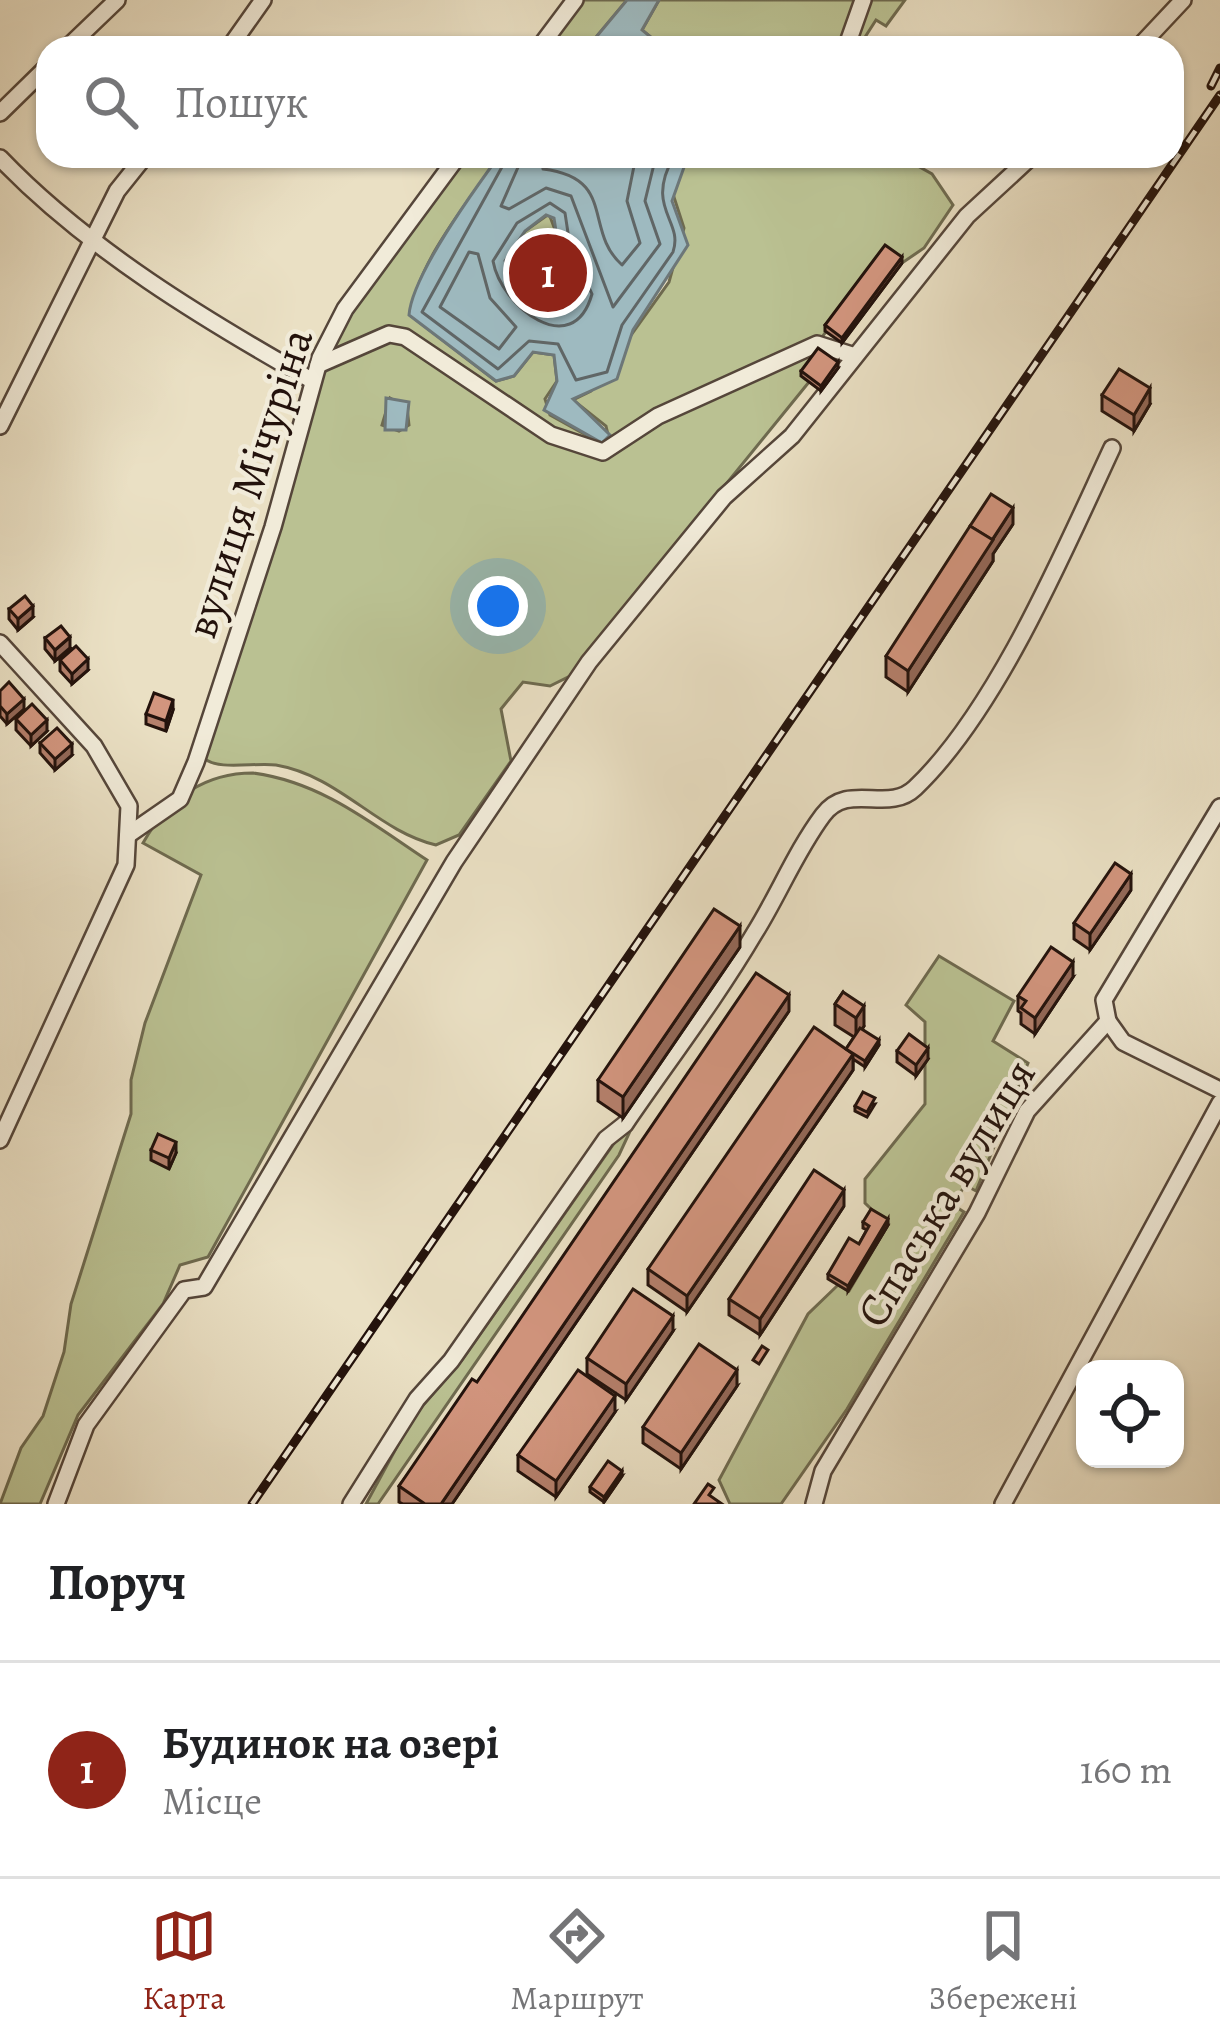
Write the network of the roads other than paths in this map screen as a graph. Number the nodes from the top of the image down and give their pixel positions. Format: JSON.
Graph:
{"nodes":[{"id":1,"x":117,"y":0,"type":"edge"},
{"id":2,"x":263,"y":0,"type":"edge"},
{"id":3,"x":575,"y":0,"type":"edge"},
{"id":4,"x":862,"y":0,"type":"edge"},
{"id":5,"x":1183,"y":0,"type":"edge"},
{"id":6,"x":80,"y":36,"type":"edge"},
{"id":7,"x":238,"y":36,"type":"edge"},
{"id":8,"x":548,"y":36,"type":"edge"},
{"id":9,"x":850,"y":36,"type":"edge"},
{"id":10,"x":1149,"y":36,"type":"edge"},
{"id":11,"x":36,"y":78,"type":"edge"},
{"id":12,"x":0,"y":112,"type":"edge"},
{"id":13,"x":0,"y":158,"type":"edge"},
{"id":14,"x":135,"y":168,"type":"edge"},
{"id":15,"x":449,"y":168,"type":"edge"},
{"id":16,"x":1013,"y":168,"type":"edge"},
{"id":17,"x":93,"y":237,"type":"junction"},
{"id":18,"x":855,"y":356,"type":"junction"},
{"id":19,"x":316,"y":373,"type":"junction"},
{"id":20,"x":0,"y":426,"type":"edge"},
{"id":21,"x":1112,"y":448,"type":"dead end"},
{"id":22,"x":0,"y":644,"type":"edge"},
{"id":23,"x":1220,"y":807,"type":"edge"},
{"id":24,"x":128,"y":835,"type":"junction"},
{"id":25,"x":1108,"y":1022,"type":"junction"},
{"id":26,"x":1220,"y":1090,"type":"edge"},
{"id":27,"x":1220,"y":1103,"type":"edge"},
{"id":28,"x":0,"y":1140,"type":"edge"},
{"id":29,"x":56,"y":1504,"type":"edge"},
{"id":30,"x":351,"y":1504,"type":"edge"},
{"id":31,"x":814,"y":1504,"type":"edge"},
{"id":32,"x":1003,"y":1504,"type":"edge"}],
"edges":[{"from":1,"to":6,"type":"street"},
{"from":2,"to":7,"type":"street"},
{"from":3,"to":8,"type":"street"},
{"from":4,"to":9,"type":"street"},
{"from":5,"to":10,"type":"street"},
{"from":11,"to":12,"type":"street"},
{"from":13,"to":17,"type":"street"},
{"from":14,"to":17,"type":"street"},
{"from":15,"to":19,"type":"street","name":"вулиця Мічуріна"},
{"from":16,"to":18,"type":"street"},
{"from":17,"to":19,"type":"street"},
{"from":17,"to":20,"type":"street"},
{"from":18,"to":19,"type":"street"},
{"from":18,"to":29,"type":"street"},
{"from":19,"to":24,"type":"street","name":"вулиця Мічуріна"},
{"from":21,"to":30,"type":"street"},
{"from":22,"to":24,"type":"street"},
{"from":23,"to":25,"type":"street","name":"Спаська вулиця"},
{"from":24,"to":28,"type":"street"},
{"from":25,"to":26,"type":"street"},
{"from":25,"to":31,"type":"street","name":"Спаська вулиця"},
{"from":27,"to":32,"type":"street"}]}
